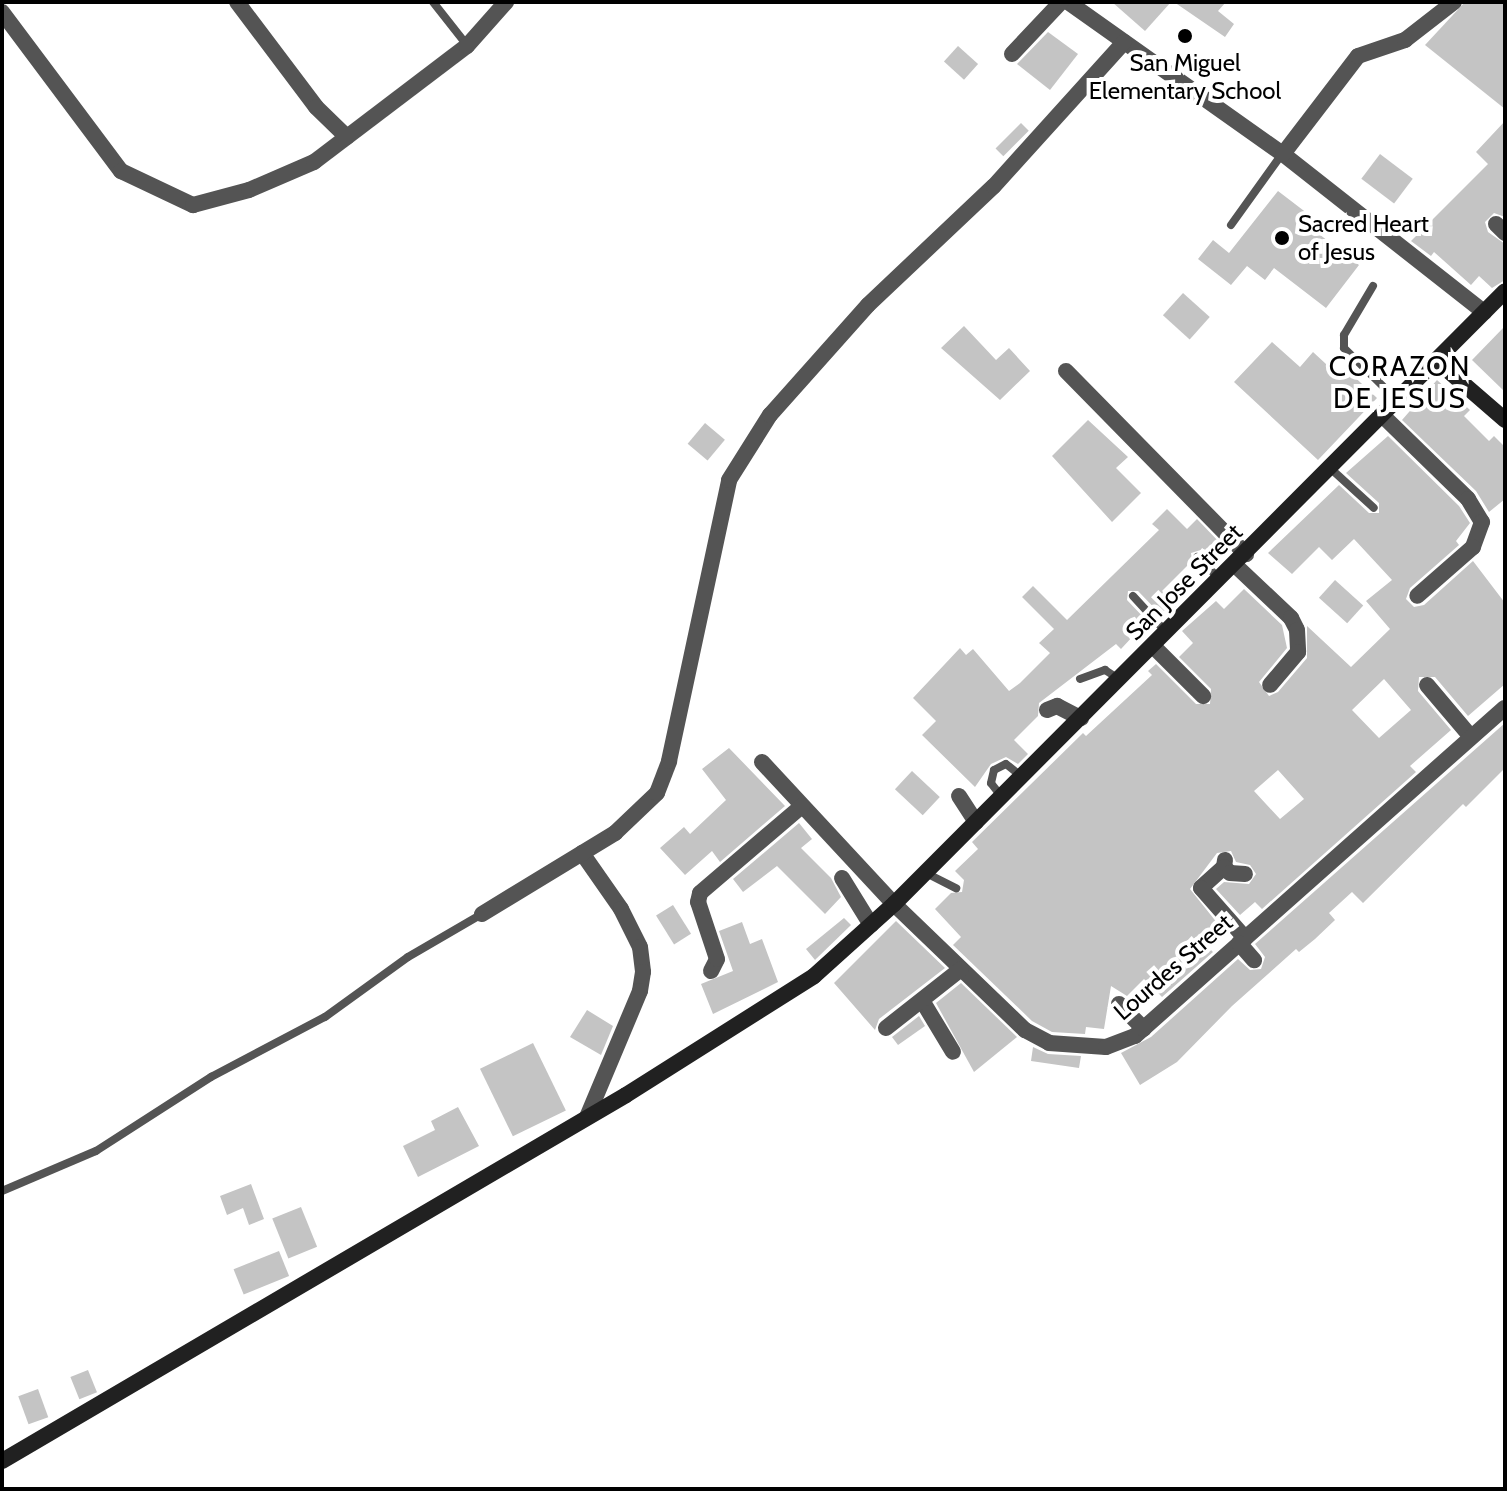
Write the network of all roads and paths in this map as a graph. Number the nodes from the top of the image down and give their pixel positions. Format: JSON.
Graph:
{"nodes":[{"id":1,"x":237,"y":2,"type":"edge"},
{"id":2,"x":433,"y":2,"type":"edge"},
{"id":3,"x":506,"y":2,"type":"edge"},
{"id":4,"x":1061,"y":2,"type":"edge"},
{"id":5,"x":1068,"y":2,"type":"edge"},
{"id":6,"x":1454,"y":2,"type":"edge"},
{"id":7,"x":2,"y":12,"type":"edge"},
{"id":8,"x":1124,"y":42,"type":"junction"},
{"id":9,"x":467,"y":46,"type":"junction"},
{"id":10,"x":1012,"y":54,"type":"dead end"},
{"id":11,"x":347,"y":137,"type":"junction"},
{"id":12,"x":1283,"y":154,"type":"junction"},
{"id":13,"x":1231,"y":225,"type":"dead end"},
{"id":14,"x":1373,"y":286,"type":"dead end"},
{"id":15,"x":1505,"y":291,"type":"edge"},
{"id":16,"x":1484,"y":312,"type":"junction"},
{"id":17,"x":1437,"y":361,"type":"junction"},
{"id":18,"x":1066,"y":371,"type":"dead end"},
{"id":19,"x":1397,"y":401,"type":"junction"},
{"id":20,"x":1382,"y":415,"type":"junction"},
{"id":21,"x":1505,"y":420,"type":"edge"},
{"id":22,"x":1330,"y":468,"type":"junction"},
{"id":23,"x":1374,"y":508,"type":"dead end"},
{"id":24,"x":1197,"y":557,"type":"dead end"},
{"id":25,"x":1240,"y":559,"type":"junction"},
{"id":26,"x":1220,"y":580,"type":"junction"},
{"id":27,"x":1133,"y":596,"type":"dead end"},
{"id":28,"x":1417,"y":596,"type":"dead end"},
{"id":29,"x":1166,"y":632,"type":"junction"},
{"id":30,"x":1153,"y":646,"type":"junction"},
{"id":31,"x":1080,"y":679,"type":"dead end"},
{"id":32,"x":1120,"y":679,"type":"junction"},
{"id":33,"x":1270,"y":685,"type":"dead end"},
{"id":34,"x":1427,"y":685,"type":"dead end"},
{"id":35,"x":1203,"y":696,"type":"dead end"},
{"id":36,"x":1505,"y":708,"type":"edge"},
{"id":37,"x":1047,"y":710,"type":"dead end"},
{"id":38,"x":1081,"y":718,"type":"junction"},
{"id":39,"x":1471,"y":737,"type":"junction"},
{"id":40,"x":762,"y":762,"type":"dead end"},
{"id":41,"x":1022,"y":777,"type":"junction"},
{"id":42,"x":959,"y":796,"type":"dead end"},
{"id":43,"x":1002,"y":797,"type":"junction"},
{"id":44,"x":802,"y":806,"type":"junction"},
{"id":45,"x":976,"y":822,"type":"junction"},
{"id":46,"x":582,"y":853,"type":"junction"},
{"id":47,"x":926,"y":872,"type":"junction"},
{"id":48,"x":1245,"y":874,"type":"dead end"},
{"id":49,"x":842,"y":878,"type":"dead end"},
{"id":50,"x":956,"y":888,"type":"dead end"},
{"id":51,"x":894,"y":904,"type":"junction"},
{"id":52,"x":482,"y":914,"type":"joint"},
{"id":53,"x":871,"y":925,"type":"junction"},
{"id":54,"x":1242,"y":940,"type":"junction"},
{"id":55,"x":1254,"y":960,"type":"dead end"},
{"id":56,"x":961,"y":969,"type":"junction"},
{"id":57,"x":711,"y":971,"type":"dead end"},
{"id":58,"x":923,"y":1002,"type":"junction"},
{"id":59,"x":1119,"y":1004,"type":"dead end"},
{"id":60,"x":886,"y":1028,"type":"dead end"},
{"id":61,"x":1144,"y":1029,"type":"junction"},
{"id":62,"x":953,"y":1052,"type":"dead end"},
{"id":63,"x":587,"y":1117,"type":"junction"},
{"id":64,"x":2,"y":1191,"type":"edge"},
{"id":65,"x":2,"y":1460,"type":"edge"}],
"edges":[{"from":1,"to":11,"type":"street"},
{"from":2,"to":9,"type":"lane"},
{"from":3,"to":9,"type":"street"},
{"from":4,"to":10,"type":"street"},
{"from":5,"to":8,"type":"street"},
{"from":6,"to":12,"type":"street"},
{"from":7,"to":11,"type":"street"},
{"from":8,"to":12,"type":"street"},
{"from":8,"to":46,"type":"street"},
{"from":9,"to":11,"type":"street"},
{"from":12,"to":13,"type":"lane"},
{"from":12,"to":16,"type":"street"},
{"from":14,"to":19,"type":"lane"},
{"from":15,"to":16,"type":"street","name":"San Jose Street"},
{"from":16,"to":17,"type":"street","name":"San Jose Street"},
{"from":17,"to":19,"type":"street","name":"San Jose Street"},
{"from":17,"to":21,"type":"street"},
{"from":18,"to":25,"type":"street"},
{"from":19,"to":20,"type":"street","name":"San Jose Street"},
{"from":20,"to":22,"type":"street","name":"San Jose Street"},
{"from":20,"to":28,"type":"street"},
{"from":22,"to":23,"type":"lane"},
{"from":22,"to":25,"type":"street","name":"San Jose Street"},
{"from":24,"to":26,"type":"lane"},
{"from":25,"to":26,"type":"street","name":"San Jose Street"},
{"from":25,"to":33,"type":"street"},
{"from":26,"to":29,"type":"street","name":"San Jose Street"},
{"from":27,"to":29,"type":"lane"},
{"from":29,"to":30,"type":"street","name":"San Jose Street"},
{"from":30,"to":32,"type":"street","name":"San Jose Street"},
{"from":30,"to":35,"type":"street"},
{"from":31,"to":32,"type":"lane"},
{"from":32,"to":38,"type":"street","name":"San Jose Street"},
{"from":34,"to":39,"type":"street"},
{"from":36,"to":39,"type":"street","name":"Lourdes Street"},
{"from":37,"to":38,"type":"street"},
{"from":38,"to":41,"type":"street","name":"San Jose Street"},
{"from":39,"to":54,"type":"street","name":"Lourdes Street"},
{"from":40,"to":44,"type":"street","name":"Lourdes Street"},
{"from":41,"to":43,"type":"street","name":"San Jose Street"},
{"from":41,"to":43,"type":"lane"},
{"from":42,"to":45,"type":"street"},
{"from":43,"to":45,"type":"street","name":"San Jose Street"},
{"from":44,"to":51,"type":"street","name":"Lourdes Street"},
{"from":44,"to":57,"type":"street"},
{"from":45,"to":47,"type":"street","name":"San Jose Street"},
{"from":46,"to":52,"type":"street"},
{"from":46,"to":63,"type":"street"},
{"from":47,"to":50,"type":"lane"},
{"from":47,"to":51,"type":"street","name":"San Jose Street"},
{"from":48,"to":54,"type":"street"},
{"from":49,"to":53,"type":"street"},
{"from":51,"to":53,"type":"street","name":"San Jose Street"},
{"from":51,"to":56,"type":"street","name":"Lourdes Street"},
{"from":52,"to":64,"type":"lane"},
{"from":53,"to":63,"type":"street","name":"San Jose Street"},
{"from":54,"to":55,"type":"street"},
{"from":54,"to":61,"type":"street","name":"Lourdes Street"},
{"from":56,"to":58,"type":"street"},
{"from":56,"to":61,"type":"street","name":"Lourdes Street"},
{"from":58,"to":60,"type":"street"},
{"from":58,"to":62,"type":"street"},
{"from":59,"to":61,"type":"street"},
{"from":63,"to":65,"type":"street","name":"San Jose Street"}]}
